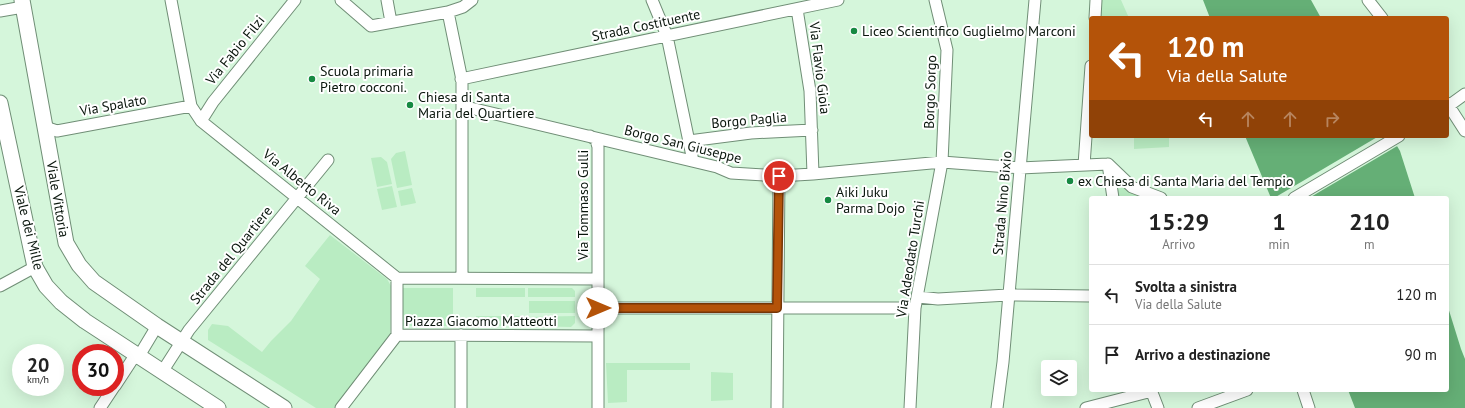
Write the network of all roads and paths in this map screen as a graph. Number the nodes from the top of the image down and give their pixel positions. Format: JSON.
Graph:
{"nodes":[{"id":1,"x":171,"y":0,"type":"edge"},
{"id":2,"x":295,"y":0,"type":"edge"},
{"id":3,"x":341,"y":0,"type":"edge"},
{"id":4,"x":387,"y":0,"type":"edge"},
{"id":5,"x":652,"y":0,"type":"edge"},
{"id":6,"x":838,"y":0,"type":"edge"},
{"id":7,"x":935,"y":0,"type":"edge"},
{"id":8,"x":1035,"y":0,"type":"edge"},
{"id":9,"x":1096,"y":0,"type":"edge"},
{"id":10,"x":1368,"y":0,"type":"edge"},
{"id":11,"x":466,"y":2,"type":"edge"},
{"id":12,"x":22,"y":3,"type":"edge"},
{"id":13,"x":797,"y":9,"type":"junction"},
{"id":14,"x":0,"y":11,"type":"edge"},
{"id":15,"x":448,"y":12,"type":"junction"},
{"id":16,"x":1095,"y":16,"type":"edge"},
{"id":17,"x":1380,"y":16,"type":"edge"},
{"id":18,"x":391,"y":22,"type":"junction"},
{"id":19,"x":667,"y":36,"type":"junction"},
{"id":20,"x":461,"y":79,"type":"junction"},
{"id":21,"x":1089,"y":94,"type":"edge"},
{"id":22,"x":1465,"y":94,"type":"edge"},
{"id":23,"x":0,"y":103,"type":"edge"},
{"id":24,"x":1449,"y":104,"type":"edge"},
{"id":25,"x":191,"y":106,"type":"junction"},
{"id":26,"x":462,"y":106,"type":"junction"},
{"id":27,"x":1449,"y":107,"type":"edge"},
{"id":28,"x":201,"y":121,"type":"junction"},
{"id":29,"x":44,"y":122,"type":"junction"},
{"id":30,"x":812,"y":130,"type":"junction"},
{"id":31,"x":1465,"y":131,"type":"edge"},
{"id":32,"x":590,"y":136,"type":"junction"},
{"id":33,"x":1395,"y":138,"type":"edge"},
{"id":34,"x":689,"y":141,"type":"junction"},
{"id":35,"x":328,"y":160,"type":"dead end"},
{"id":36,"x":693,"y":161,"type":"junction"},
{"id":37,"x":942,"y":162,"type":"junction"},
{"id":38,"x":1108,"y":164,"type":"junction"},
{"id":39,"x":1084,"y":165,"type":"junction"},
{"id":40,"x":1020,"y":168,"type":"junction"},
{"id":41,"x":814,"y":174,"type":"junction"},
{"id":42,"x":779,"y":176,"type":"junction"},
{"id":43,"x":1113,"y":196,"type":"edge"},
{"id":44,"x":1156,"y":196,"type":"edge"},
{"id":45,"x":1297,"y":196,"type":"edge"},
{"id":46,"x":297,"y":198,"type":"junction"},
{"id":47,"x":36,"y":267,"type":"junction"},
{"id":48,"x":398,"y":278,"type":"junction"},
{"id":49,"x":462,"y":278,"type":"junction"},
{"id":50,"x":598,"y":279,"type":"junction"},
{"id":51,"x":0,"y":286,"type":"edge"},
{"id":52,"x":1008,"y":295,"type":"junction"},
{"id":53,"x":1089,"y":296,"type":"edge"},
{"id":54,"x":916,"y":302,"type":"junction"},
{"id":55,"x":598,"y":308,"type":"junction"},
{"id":56,"x":777,"y":308,"type":"junction"},
{"id":57,"x":157,"y":326,"type":"junction"},
{"id":58,"x":397,"y":335,"type":"junction"},
{"id":59,"x":461,"y":335,"type":"junction"},
{"id":60,"x":598,"y":336,"type":"junction"},
{"id":61,"x":181,"y":342,"type":"junction"},
{"id":62,"x":139,"y":356,"type":"junction"},
{"id":63,"x":124,"y":372,"type":"edge"},
{"id":64,"x":162,"y":372,"type":"junction"},
{"id":65,"x":1145,"y":392,"type":"edge"},
{"id":66,"x":1153,"y":392,"type":"edge"},
{"id":67,"x":1242,"y":392,"type":"edge"},
{"id":68,"x":1304,"y":392,"type":"edge"},
{"id":69,"x":108,"y":396,"type":"edge"},
{"id":70,"x":100,"y":408,"type":"edge"},
{"id":71,"x":218,"y":408,"type":"edge"},
{"id":72,"x":284,"y":408,"type":"edge"},
{"id":73,"x":341,"y":408,"type":"edge"},
{"id":74,"x":461,"y":408,"type":"edge"},
{"id":75,"x":598,"y":408,"type":"edge"},
{"id":76,"x":777,"y":408,"type":"edge"},
{"id":77,"x":910,"y":408,"type":"edge"},
{"id":78,"x":997,"y":408,"type":"edge"},
{"id":79,"x":1086,"y":408,"type":"edge"},
{"id":80,"x":1158,"y":408,"type":"edge"},
{"id":81,"x":1198,"y":408,"type":"edge"},
{"id":82,"x":1309,"y":408,"type":"edge"}],
"edges":[{"from":1,"to":25,"type":"street"},
{"from":2,"to":28,"type":"street","name":"Via Fabio Filzi"},
{"from":3,"to":18,"type":"street"},
{"from":4,"to":18,"type":"street"},
{"from":5,"to":19,"type":"street"},
{"from":6,"to":13,"type":"street","name":"Strada Costituente"},
{"from":7,"to":37,"type":"street","name":"Borgo Sorgo"},
{"from":8,"to":40,"type":"street","name":"Strada Nino Bixio"},
{"from":9,"to":16,"type":"street"},
{"from":10,"to":17,"type":"street"},
{"from":11,"to":15,"type":"street"},
{"from":12,"to":14,"type":"street"},
{"from":12,"to":29,"type":"main road","name":"Viale Vittoria"},
{"from":13,"to":19,"type":"street","name":"Strada Costituente"},
{"from":13,"to":30,"type":"street","name":"Via Flavio Gioia"},
{"from":15,"to":18,"type":"street"},
{"from":15,"to":20,"type":"street"},
{"from":19,"to":20,"type":"street","name":"Strada Costituente"},
{"from":19,"to":34,"type":"street"},
{"from":20,"to":26,"type":"street"},
{"from":21,"to":39,"type":"street"},
{"from":22,"to":24,"type":"street"},
{"from":23,"to":47,"type":"main road","name":"Viale dei Mille"},
{"from":25,"to":28,"type":"street","name":"Via Alberto Riva"},
{"from":25,"to":29,"type":"street","name":"Via Spalato"},
{"from":26,"to":32,"type":"street","name":"Borgo San Giuseppe"},
{"from":26,"to":49,"type":"street"},
{"from":27,"to":31,"type":"street"},
{"from":28,"to":46,"type":"street","name":"Via Alberto Riva"},
{"from":29,"to":57,"type":"main road","name":"Viale Vittoria"},
{"from":30,"to":34,"type":"street","name":"Borgo Paglia"},
{"from":30,"to":41,"type":"street","name":"Via Flavio Gioia"},
{"from":32,"to":36,"type":"street","name":"Borgo San Giuseppe"},
{"from":32,"to":50,"type":"street","name":"Via Tommaso Gulli"},
{"from":33,"to":45,"type":"street"},
{"from":34,"to":36,"type":"street"},
{"from":35,"to":46,"type":"street","name":"Strada del Quartiere"},
{"from":36,"to":42,"type":"street","name":"Borgo San Giuseppe"},
{"from":37,"to":40,"type":"street","name":"Borgo San Giuseppe"},
{"from":37,"to":41,"type":"street","name":"Borgo San Giuseppe"},
{"from":37,"to":54,"type":"street","name":"Via Adeodato Turchi"},
{"from":38,"to":39,"type":"street","name":"Borgo San Giuseppe"},
{"from":38,"to":43,"type":"street"},
{"from":38,"to":44,"type":"street"},
{"from":39,"to":40,"type":"street","name":"Borgo San Giuseppe"},
{"from":40,"to":52,"type":"street","name":"Strada Nino Bixio"},
{"from":41,"to":42,"type":"street","name":"Borgo San Giuseppe"},
{"from":42,"to":56,"type":"street"},
{"from":46,"to":48,"type":"street","name":"Via Alberto Riva"},
{"from":46,"to":61,"type":"street","name":"Strada del Quartiere"},
{"from":47,"to":51,"type":"street"},
{"from":47,"to":62,"type":"main road","name":"Viale dei Mille"},
{"from":48,"to":49,"type":"street"},
{"from":48,"to":58,"type":"street","name":"Piazza Giacomo Matteotti"},
{"from":49,"to":50,"type":"street"},
{"from":50,"to":55,"type":"street"},
{"from":52,"to":53,"type":"street"},
{"from":52,"to":54,"type":"street"},
{"from":52,"to":78,"type":"street","name":"Strada Nino Bixio"},
{"from":54,"to":56,"type":"street"},
{"from":54,"to":77,"type":"street","name":"Via Adeodato Turchi"},
{"from":55,"to":56,"type":"street"},
{"from":55,"to":60,"type":"street"},
{"from":56,"to":76,"type":"street"},
{"from":57,"to":61,"type":"main road","name":"Viale Vittoria"},
{"from":57,"to":62,"type":"street"},
{"from":58,"to":59,"type":"street","name":"Piazza Giacomo Matteotti"},
{"from":58,"to":73,"type":"street"},
{"from":59,"to":60,"type":"street","name":"Piazza Giacomo Matteotti"},
{"from":59,"to":74,"type":"street"},
{"from":60,"to":75,"type":"street"},
{"from":61,"to":64,"type":"street","name":"Strada del Quartiere"},
{"from":61,"to":72,"type":"main road","name":"Viale Vittoria"},
{"from":62,"to":63,"type":"street"},
{"from":62,"to":64,"type":"main road","name":"Viale dei Mille"},
{"from":64,"to":71,"type":"main road","name":"Viale dei Mille"},
{"from":65,"to":79,"type":"street"},
{"from":66,"to":80,"type":"street"},
{"from":67,"to":81,"type":"street"},
{"from":68,"to":82,"type":"street"},
{"from":69,"to":70,"type":"street"}]}
